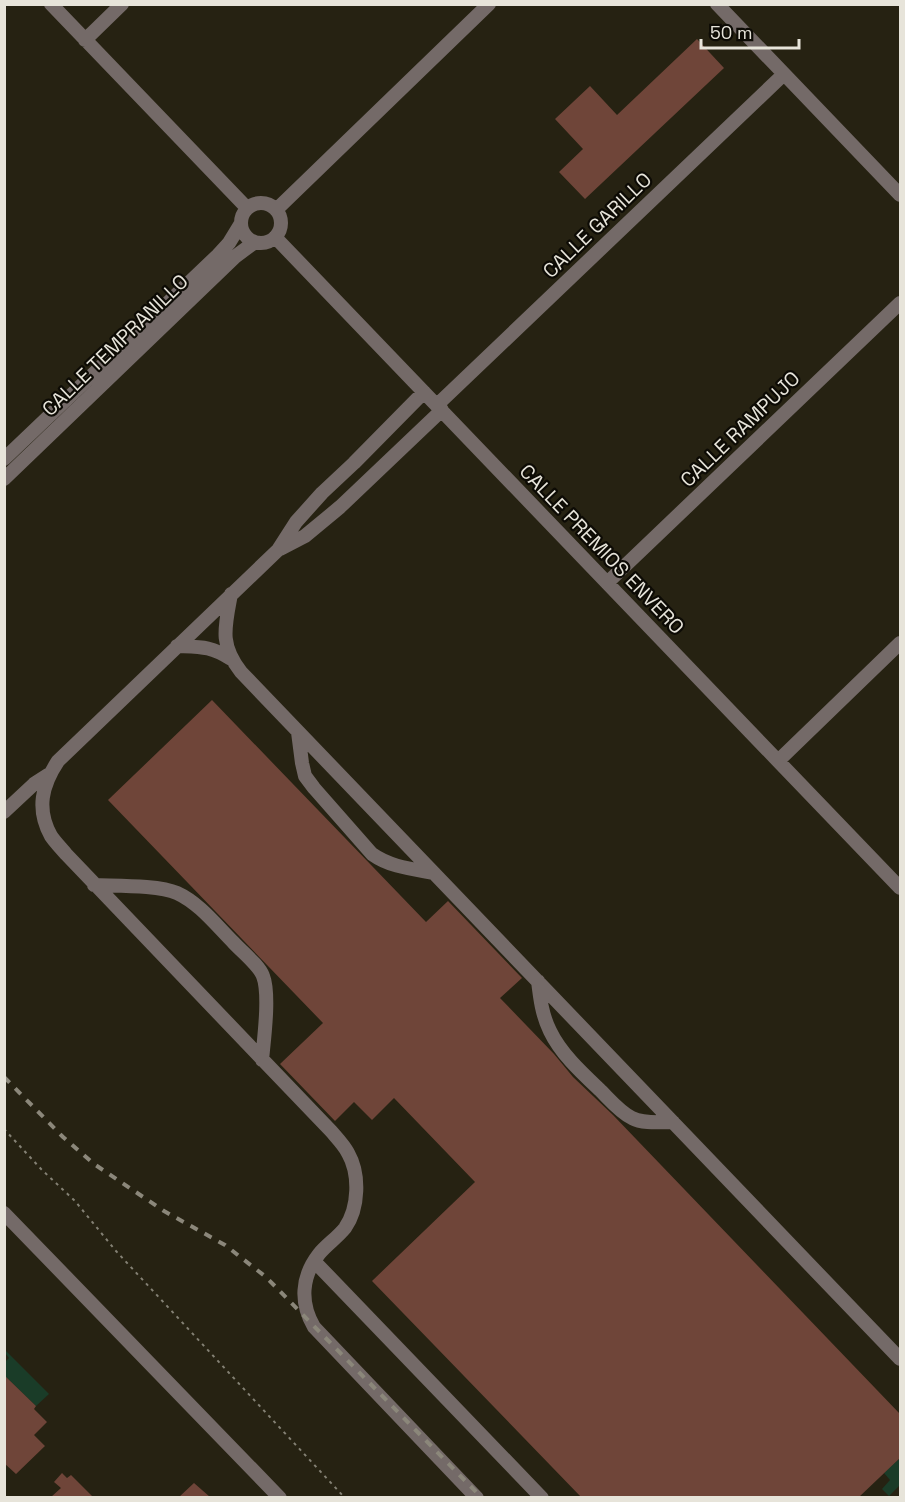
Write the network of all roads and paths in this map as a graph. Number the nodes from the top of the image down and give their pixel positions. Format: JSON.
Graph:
{"nodes":[{"id":1,"x":51,"y":4,"type":"edge"},
{"id":2,"x":122,"y":4,"type":"edge"},
{"id":3,"x":489,"y":4,"type":"edge"},
{"id":4,"x":717,"y":4,"type":"edge"},
{"id":5,"x":85,"y":40,"type":"junction"},
{"id":6,"x":784,"y":74,"type":"junction"},
{"id":7,"x":900,"y":195,"type":"edge"},
{"id":8,"x":247,"y":208,"type":"junction"},
{"id":9,"x":276,"y":210,"type":"junction"},
{"id":10,"x":240,"y":225,"type":"junction"},
{"id":11,"x":275,"y":237,"type":"junction"},
{"id":12,"x":255,"y":242,"type":"junction"},
{"id":13,"x":900,"y":303,"type":"edge"},
{"id":14,"x":424,"y":392,"type":"junction"},
{"id":15,"x":440,"y":408,"type":"junction"},
{"id":16,"x":4,"y":459,"type":"edge"},
{"id":17,"x":4,"y":479,"type":"edge"},
{"id":18,"x":278,"y":550,"type":"junction"},
{"id":19,"x":607,"y":583,"type":"junction"},
{"id":20,"x":231,"y":594,"type":"junction"},
{"id":21,"x":900,"y":643,"type":"edge"},
{"id":22,"x":177,"y":646,"type":"junction"},
{"id":23,"x":231,"y":659,"type":"junction"},
{"id":24,"x":298,"y":732,"type":"junction"},
{"id":25,"x":778,"y":760,"type":"junction"},
{"id":26,"x":48,"y":775,"type":"junction"},
{"id":27,"x":4,"y":812,"type":"edge"},
{"id":28,"x":434,"y":873,"type":"junction"},
{"id":29,"x":94,"y":885,"type":"junction"},
{"id":30,"x":900,"y":888,"type":"edge"},
{"id":31,"x":538,"y":981,"type":"junction"},
{"id":32,"x":262,"y":1060,"type":"junction"},
{"id":33,"x":673,"y":1122,"type":"junction"},
{"id":34,"x":4,"y":1129,"type":"edge"},
{"id":35,"x":4,"y":1213,"type":"edge"},
{"id":36,"x":314,"y":1261,"type":"junction"},
{"id":37,"x":900,"y":1359,"type":"edge"},
{"id":38,"x":280,"y":1497,"type":"edge"},
{"id":39,"x":345,"y":1497,"type":"edge"},
{"id":40,"x":477,"y":1497,"type":"edge"},
{"id":41,"x":542,"y":1497,"type":"edge"}],
"edges":[{"from":1,"to":5,"type":"street"},
{"from":2,"to":5,"type":"street"},
{"from":3,"to":9,"type":"street"},
{"from":4,"to":6,"type":"street"},
{"from":5,"to":8,"type":"street"},
{"from":6,"to":7,"type":"street"},
{"from":6,"to":15,"type":"street","name":"CALLE GARILLO"},
{"from":8,"to":9,"type":"street"},
{"from":8,"to":10,"type":"street"},
{"from":9,"to":11,"type":"street"},
{"from":10,"to":12,"type":"street"},
{"from":10,"to":16,"type":"street","name":"CALLE TEMPRANILLO"},
{"from":11,"to":12,"type":"street"},
{"from":11,"to":14,"type":"street","name":"CALLE PREMIOS ENVERO"},
{"from":12,"to":17,"type":"street","name":"CALLE TEMPRANILLO"},
{"from":13,"to":19,"type":"street","name":"CALLE RAMPUJO"},
{"from":14,"to":15,"type":"street","name":"CALLE PREMIOS ENVERO"},
{"from":14,"to":18,"type":"street"},
{"from":15,"to":18,"type":"street","name":"CALLE GARILLO"},
{"from":15,"to":19,"type":"street","name":"CALLE PREMIOS ENVERO"},
{"from":18,"to":20,"type":"street"},
{"from":19,"to":25,"type":"street","name":"CALLE PREMIOS ENVERO"},
{"from":20,"to":22,"type":"street"},
{"from":20,"to":23,"type":"street"},
{"from":21,"to":25,"type":"street"},
{"from":22,"to":23,"type":"street"},
{"from":22,"to":26,"type":"street"},
{"from":23,"to":24,"type":"street"},
{"from":24,"to":28,"type":"street"},
{"from":24,"to":28,"type":"street"},
{"from":25,"to":30,"type":"street","name":"CALLE PREMIOS ENVERO"},
{"from":26,"to":27,"type":"street"},
{"from":26,"to":29,"type":"street"},
{"from":28,"to":31,"type":"street"},
{"from":29,"to":32,"type":"street"},
{"from":29,"to":32,"type":"street"},
{"from":31,"to":33,"type":"street"},
{"from":31,"to":33,"type":"street"},
{"from":32,"to":36,"type":"street"},
{"from":33,"to":37,"type":"street"},
{"from":34,"to":39,"type":"path"},
{"from":35,"to":38,"type":"street"},
{"from":36,"to":40,"type":"street"},
{"from":36,"to":41,"type":"street"}]}
